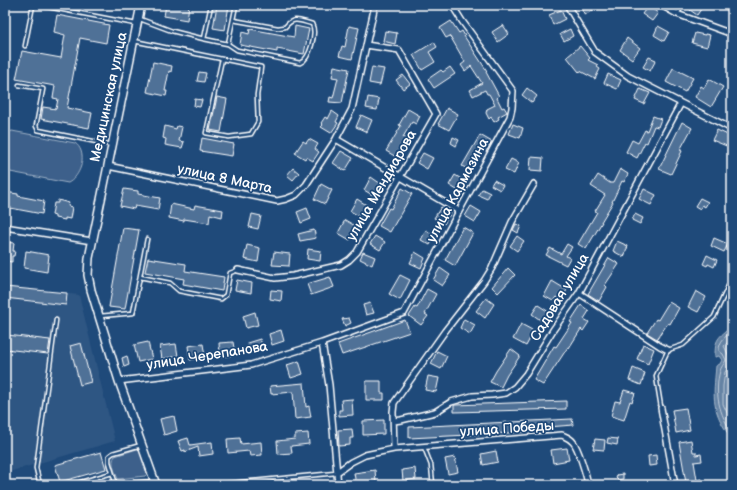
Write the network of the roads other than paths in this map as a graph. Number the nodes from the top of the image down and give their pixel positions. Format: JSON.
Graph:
{"nodes":[{"id":1,"x":33,"y":5,"type":"edge"},
{"id":2,"x":38,"y":5,"type":"edge"},
{"id":3,"x":141,"y":5,"type":"edge"},
{"id":4,"x":211,"y":5,"type":"edge"},
{"id":5,"x":236,"y":5,"type":"edge"},
{"id":6,"x":375,"y":5,"type":"edge"},
{"id":7,"x":452,"y":5,"type":"edge"},
{"id":8,"x":567,"y":5,"type":"edge"},
{"id":9,"x":661,"y":5,"type":"edge"},
{"id":10,"x":683,"y":5,"type":"edge"},
{"id":11,"x":677,"y":14,"type":"junction"},
{"id":12,"x":233,"y":20,"type":"junction"},
{"id":13,"x":137,"y":21,"type":"junction"},
{"id":14,"x":732,"y":34,"type":"edge"},
{"id":15,"x":204,"y":39,"type":"junction"},
{"id":16,"x":133,"y":41,"type":"junction"},
{"id":17,"x":228,"y":44,"type":"junction"},
{"id":18,"x":366,"y":45,"type":"junction"},
{"id":19,"x":25,"y":46,"type":"dead end"},
{"id":20,"x":222,"y":59,"type":"junction"},
{"id":21,"x":20,"y":85,"type":"dead end"},
{"id":22,"x":681,"y":103,"type":"junction"},
{"id":23,"x":732,"y":129,"type":"edge"},
{"id":24,"x":336,"y":139,"type":"junction"},
{"id":25,"x":112,"y":145,"type":"junction"},
{"id":26,"x":108,"y":166,"type":"junction"},
{"id":27,"x":400,"y":176,"type":"junction"},
{"id":28,"x":534,"y":184,"type":"dead end"},
{"id":29,"x":459,"y":211,"type":"junction"},
{"id":30,"x":5,"y":227,"type":"edge"},
{"id":31,"x":147,"y":239,"type":"dead end"},
{"id":32,"x":92,"y":241,"type":"junction"},
{"id":33,"x":238,"y":270,"type":"joint"},
{"id":34,"x":140,"y":277,"type":"junction"},
{"id":35,"x":732,"y":278,"type":"edge"},
{"id":36,"x":579,"y":293,"type":"junction"},
{"id":37,"x":99,"y":316,"type":"junction"},
{"id":38,"x":56,"y":320,"type":"dead end"},
{"id":39,"x":322,"y":343,"type":"junction"},
{"id":40,"x":668,"y":350,"type":"junction"},
{"id":41,"x":119,"y":381,"type":"junction"},
{"id":42,"x":661,"y":408,"type":"joint"},
{"id":43,"x":394,"y":421,"type":"junction"},
{"id":44,"x":142,"y":445,"type":"junction"},
{"id":45,"x":424,"y":446,"type":"junction"},
{"id":46,"x":394,"y":448,"type":"junction"},
{"id":47,"x":336,"y":473,"type":"junction"},
{"id":48,"x":112,"y":474,"type":"junction"},
{"id":49,"x":156,"y":484,"type":"edge"},
{"id":50,"x":40,"y":485,"type":"edge"},
{"id":51,"x":71,"y":485,"type":"edge"},
{"id":52,"x":116,"y":485,"type":"edge"},
{"id":53,"x":130,"y":485,"type":"edge"},
{"id":54,"x":213,"y":485,"type":"edge"},
{"id":55,"x":338,"y":485,"type":"edge"},
{"id":56,"x":433,"y":485,"type":"edge"},
{"id":57,"x":588,"y":485,"type":"edge"},
{"id":58,"x":675,"y":485,"type":"edge"}],
"edges":[{"from":1,"to":19,"type":"lane"},
{"from":2,"to":13,"type":"lane"},
{"from":3,"to":13,"type":"main road","name":"Медицинская улица"},
{"from":4,"to":15,"type":"lane"},
{"from":5,"to":12,"type":"lane"},
{"from":6,"to":18,"type":"street","name":"улица 8 Марта"},
{"from":7,"to":29,"type":"street","name":"улица Кармазина"},
{"from":8,"to":22,"type":"street"},
{"from":9,"to":11,"type":"street"},
{"from":10,"to":11,"type":"lane"},
{"from":11,"to":14,"type":"street"},
{"from":12,"to":17,"type":"lane"},
{"from":12,"to":17,"type":"lane"},
{"from":13,"to":15,"type":"lane"},
{"from":13,"to":16,"type":"main road","name":"Медицинская улица"},
{"from":15,"to":17,"type":"lane"},
{"from":16,"to":20,"type":"lane"},
{"from":16,"to":25,"type":"main road","name":"Медицинская улица"},
{"from":18,"to":24,"type":"street","name":"улица 8 Марта"},
{"from":18,"to":27,"type":"street","name":"улица Мендиарова"},
{"from":20,"to":20,"type":"lane"},
{"from":21,"to":25,"type":"lane"},
{"from":22,"to":23,"type":"street"},
{"from":22,"to":36,"type":"street","name":"Садовая улица"},
{"from":24,"to":26,"type":"street","name":"улица 8 Марта"},
{"from":24,"to":27,"type":"street"},
{"from":25,"to":26,"type":"main road","name":"Медицинская улица"},
{"from":26,"to":32,"type":"main road","name":"Медицинская улица"},
{"from":27,"to":29,"type":"street"},
{"from":27,"to":33,"type":"street","name":"улица Мендиарова"},
{"from":28,"to":43,"type":"street"},
{"from":29,"to":39,"type":"street","name":"улица Кармазина"},
{"from":30,"to":32,"type":"street"},
{"from":31,"to":34,"type":"lane"},
{"from":32,"to":37,"type":"main road"},
{"from":33,"to":34,"type":"lane"},
{"from":34,"to":37,"type":"lane"},
{"from":35,"to":40,"type":"lane"},
{"from":36,"to":40,"type":"street"},
{"from":36,"to":43,"type":"street","name":"Садовая улица"},
{"from":37,"to":41,"type":"main road"},
{"from":38,"to":50,"type":"lane"},
{"from":39,"to":41,"type":"street","name":"улица Черепанова"},
{"from":39,"to":47,"type":"street"},
{"from":40,"to":42,"type":"lane"},
{"from":41,"to":44,"type":"main road"},
{"from":42,"to":58,"type":"street"},
{"from":43,"to":46,"type":"street"},
{"from":44,"to":48,"type":"lane"},
{"from":44,"to":49,"type":"main road"},
{"from":45,"to":46,"type":"street","name":"улица Победы"},
{"from":45,"to":56,"type":"lane"},
{"from":45,"to":57,"type":"street","name":"улица Победы"},
{"from":46,"to":47,"type":"street","name":"улица Победы"},
{"from":47,"to":54,"type":"lane"},
{"from":47,"to":55,"type":"street"},
{"from":48,"to":51,"type":"lane"},
{"from":48,"to":52,"type":"lane"},
{"from":49,"to":53,"type":"street"}]}
